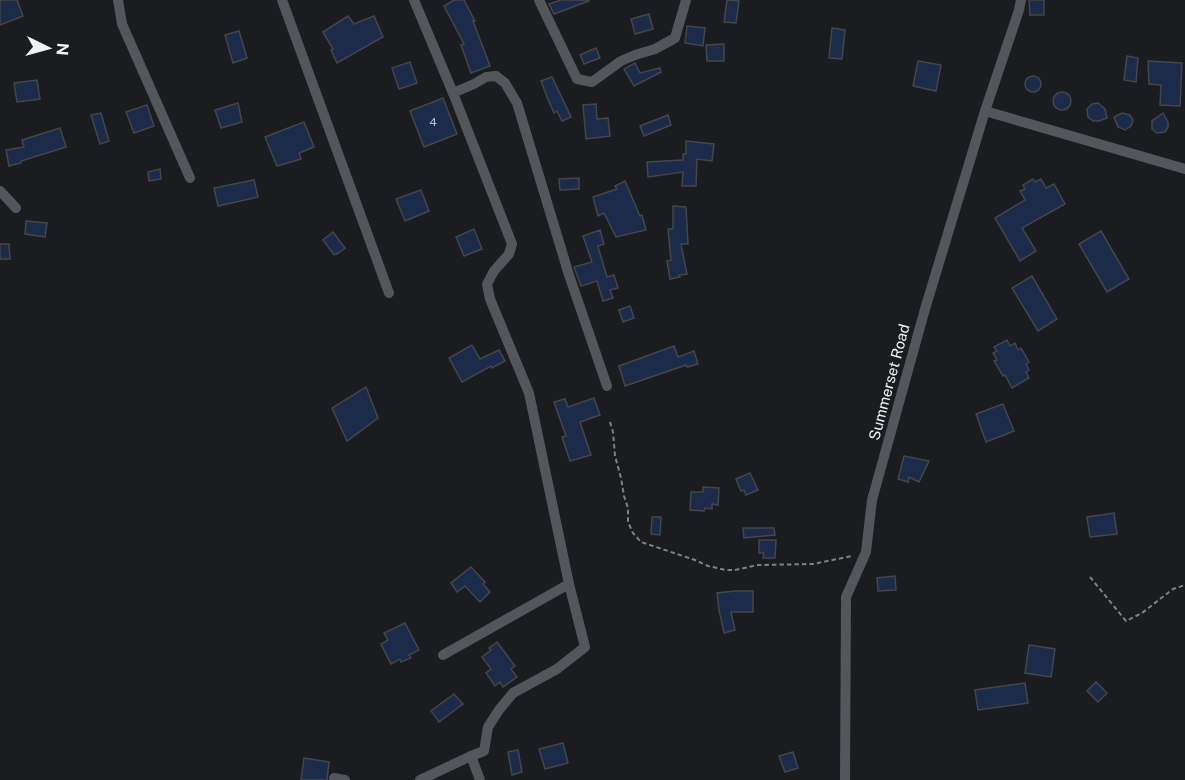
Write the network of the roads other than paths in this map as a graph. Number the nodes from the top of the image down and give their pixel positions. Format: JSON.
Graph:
{"nodes":[{"id":1,"x":118,"y":0,"type":"edge"},
{"id":2,"x":282,"y":0,"type":"edge"},
{"id":3,"x":414,"y":0,"type":"edge"},
{"id":4,"x":540,"y":0,"type":"edge"},
{"id":5,"x":686,"y":0,"type":"edge"},
{"id":6,"x":1022,"y":0,"type":"edge"},
{"id":7,"x":453,"y":93,"type":"junction"},
{"id":8,"x":985,"y":111,"type":"junction"},
{"id":9,"x":1185,"y":169,"type":"edge"},
{"id":10,"x":190,"y":178,"type":"dead end"},
{"id":11,"x":0,"y":191,"type":"edge"},
{"id":12,"x":16,"y":208,"type":"dead end"},
{"id":13,"x":389,"y":293,"type":"dead end"},
{"id":14,"x":607,"y":386,"type":"dead end"},
{"id":15,"x":569,"y":584,"type":"junction"},
{"id":16,"x":443,"y":655,"type":"dead end"},
{"id":17,"x":471,"y":756,"type":"junction"},
{"id":18,"x":420,"y":780,"type":"edge"},
{"id":19,"x":480,"y":780,"type":"edge"},
{"id":20,"x":845,"y":780,"type":"edge"}],
"edges":[{"from":1,"to":10,"type":"street"},
{"from":2,"to":13,"type":"street"},
{"from":3,"to":7,"type":"street"},
{"from":4,"to":5,"type":"street"},
{"from":6,"to":8,"type":"street","name":"Summerset Road"},
{"from":7,"to":14,"type":"street"},
{"from":7,"to":15,"type":"street"},
{"from":8,"to":9,"type":"street"},
{"from":8,"to":20,"type":"street","name":"Summerset Road"},
{"from":11,"to":12,"type":"street"},
{"from":15,"to":16,"type":"street"},
{"from":15,"to":17,"type":"street"},
{"from":17,"to":18,"type":"street"},
{"from":17,"to":19,"type":"street"}]}
